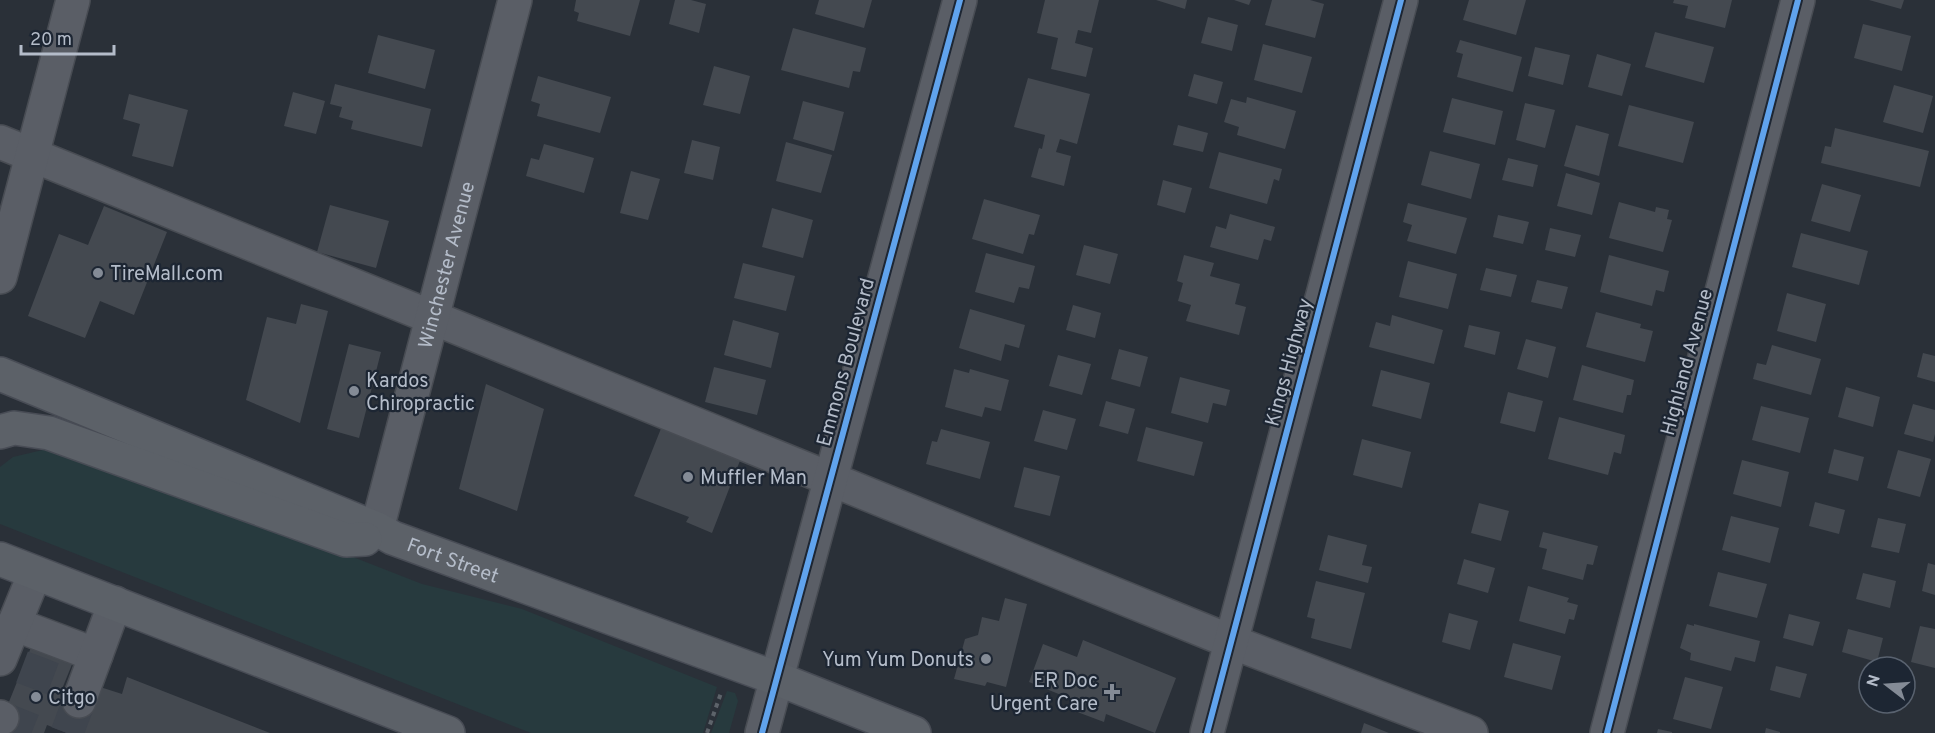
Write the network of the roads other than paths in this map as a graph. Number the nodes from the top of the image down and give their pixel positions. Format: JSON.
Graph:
{"nodes":[{"id":1,"x":73,"y":0,"type":"edge"},
{"id":2,"x":516,"y":0,"type":"edge"},
{"id":3,"x":960,"y":0,"type":"edge"},
{"id":4,"x":1401,"y":0,"type":"edge"},
{"id":5,"x":1798,"y":0,"type":"edge"},
{"id":6,"x":0,"y":142,"type":"edge"},
{"id":7,"x":32,"y":153,"type":"junction"},
{"id":8,"x":0,"y":277,"type":"edge"},
{"id":9,"x":432,"y":317,"type":"junction"},
{"id":10,"x":0,"y":374,"type":"edge"},
{"id":11,"x":0,"y":432,"type":"edge"},
{"id":12,"x":830,"y":480,"type":"junction"},
{"id":13,"x":385,"y":533,"type":"junction"},
{"id":14,"x":0,"y":559,"type":"edge"},
{"id":15,"x":35,"y":573,"type":"junction"},
{"id":16,"x":115,"y":603,"type":"junction"},
{"id":17,"x":14,"y":624,"type":"junction"},
{"id":18,"x":1232,"y":642,"type":"junction"},
{"id":19,"x":96,"y":656,"type":"junction"},
{"id":20,"x":6,"y":661,"type":"edge"},
{"id":21,"x":778,"y":679,"type":"junction"},
{"id":22,"x":75,"y":692,"type":"tunnel mouth"},
{"id":23,"x":448,"y":733,"type":"edge"},
{"id":24,"x":762,"y":733,"type":"edge"},
{"id":25,"x":914,"y":733,"type":"edge"},
{"id":26,"x":1208,"y":733,"type":"edge"},
{"id":27,"x":1471,"y":733,"type":"edge"},
{"id":28,"x":1606,"y":733,"type":"edge"}],
"edges":[{"from":1,"to":7,"type":"street"},
{"from":2,"to":9,"type":"street","name":"Winchester Avenue"},
{"from":3,"to":12,"type":"street","name":"Emmons Boulevard"},
{"from":4,"to":18,"type":"street","name":"Kings Highway"},
{"from":5,"to":28,"type":"street","name":"Highland Avenue"},
{"from":6,"to":7,"type":"street"},
{"from":7,"to":8,"type":"street"},
{"from":7,"to":9,"type":"street"},
{"from":9,"to":12,"type":"street"},
{"from":9,"to":13,"type":"street","name":"Winchester Avenue"},
{"from":10,"to":13,"type":"main road","name":"Fort Street"},
{"from":11,"to":13,"type":"main road"},
{"from":12,"to":18,"type":"street"},
{"from":12,"to":21,"type":"street","name":"Emmons Boulevard"},
{"from":13,"to":21,"type":"main road","name":"Fort Street"},
{"from":14,"to":15,"type":"main road"},
{"from":15,"to":16,"type":"main road"},
{"from":15,"to":17,"type":"street"},
{"from":16,"to":19,"type":"street"},
{"from":16,"to":23,"type":"main road"},
{"from":17,"to":19,"type":"street"},
{"from":17,"to":20,"type":"street"},
{"from":18,"to":26,"type":"street","name":"Kings Highway"},
{"from":18,"to":27,"type":"street"},
{"from":19,"to":22,"type":"street"},
{"from":21,"to":24,"type":"street","name":"Emmons Boulevard"},
{"from":21,"to":25,"type":"main road","name":"Fort Street"}]}
